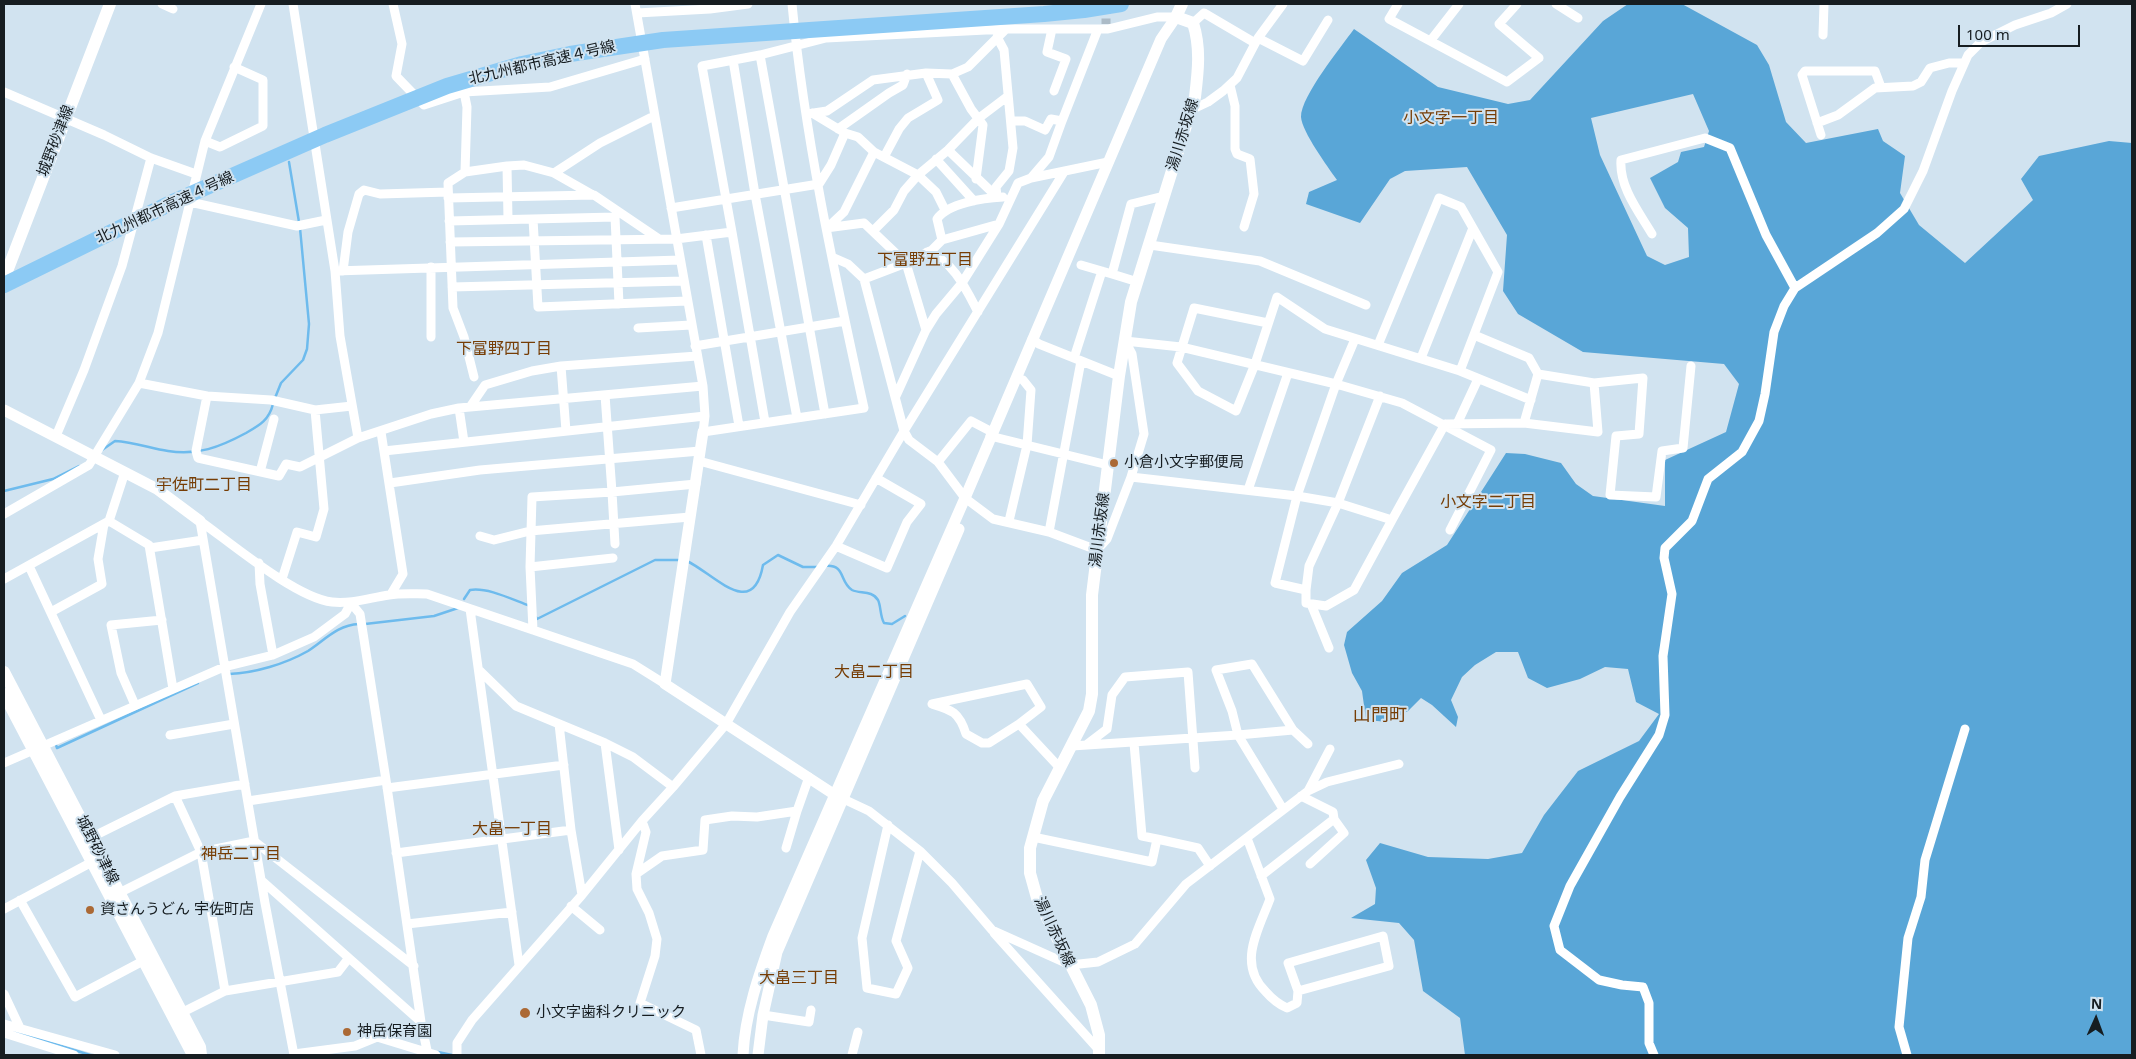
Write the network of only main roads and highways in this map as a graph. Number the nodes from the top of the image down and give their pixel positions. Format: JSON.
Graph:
{"nodes":[{"id":1,"x":110,"y":4,"type":"edge"},
{"id":2,"x":1031,"y":4,"type":"edge"},
{"id":3,"x":1121,"y":4,"type":"edge"},
{"id":4,"x":1182,"y":4,"type":"edge"},
{"id":5,"x":4,"y":273,"type":"edge"},
{"id":6,"x":4,"y":279,"type":"edge"},
{"id":7,"x":4,"y":285,"type":"edge"},
{"id":8,"x":4,"y":672,"type":"edge"},
{"id":9,"x":4,"y":694,"type":"edge"},
{"id":10,"x":37,"y":747,"type":"junction"},
{"id":11,"x":200,"y":1053,"type":"edge"},
{"id":12,"x":1099,"y":1053,"type":"edge"}],
"edges":[{"from":1,"to":6,"type":"main road","name":"城野砂津線"},
{"from":2,"to":5,"type":"highway","name":"北九州都市高速４号線"},
{"from":3,"to":7,"type":"highway","name":"北九州都市高速４号線"},
{"from":4,"to":12,"type":"main road","name":"湯川赤坂線"},
{"from":8,"to":10,"type":"main road","name":"城野砂津線"},
{"from":9,"to":10,"type":"main road","name":"城野砂津線"},
{"from":10,"to":11,"type":"main road","name":"城野砂津線"},
{"from":10,"to":11,"type":"main road","name":"城野砂津線"}]}
